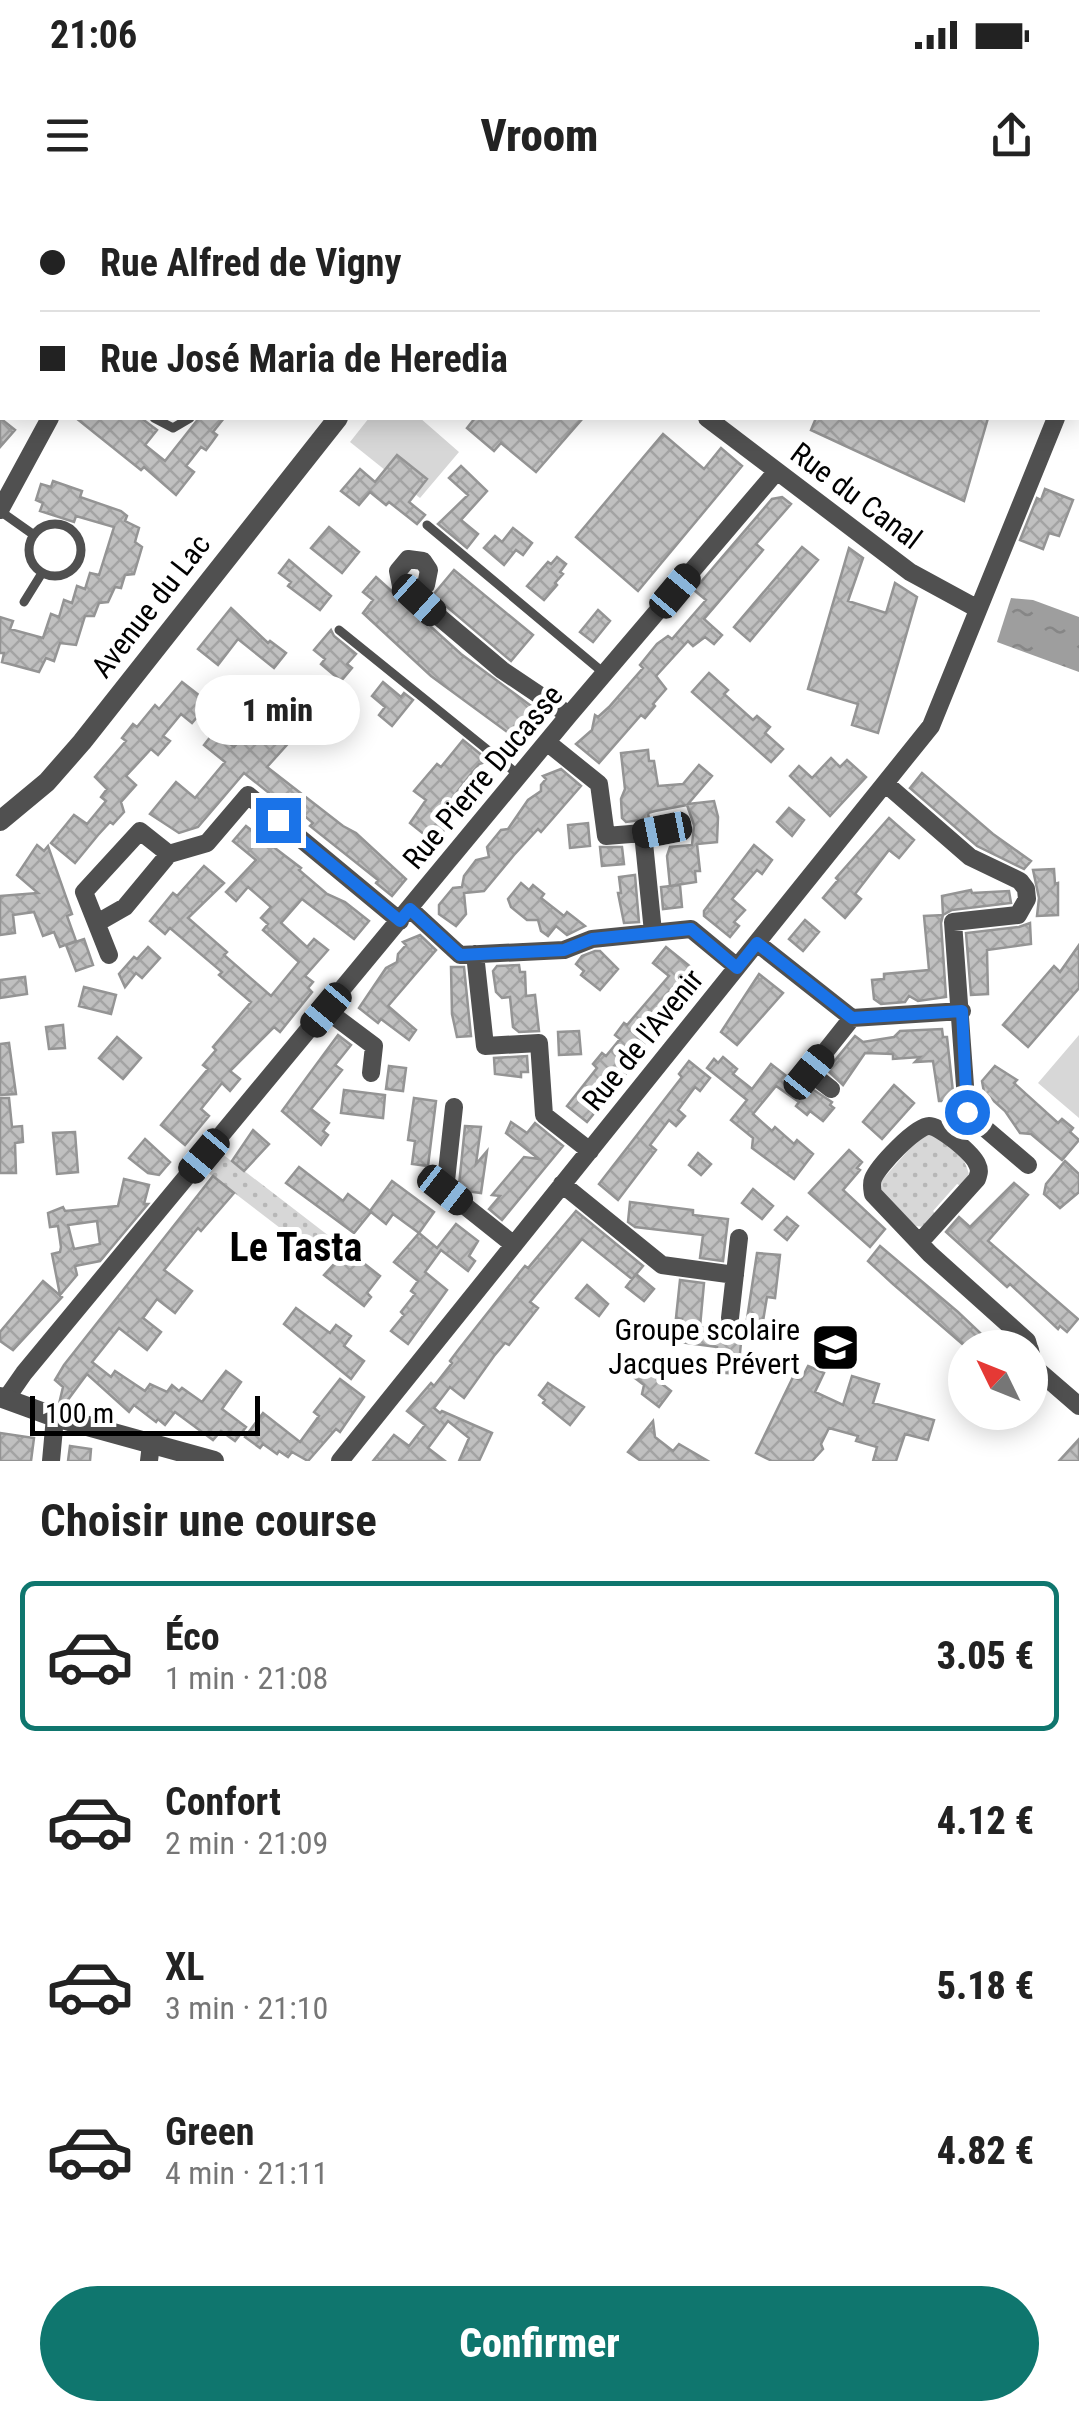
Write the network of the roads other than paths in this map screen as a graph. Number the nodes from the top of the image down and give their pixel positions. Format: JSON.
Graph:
{"nodes":[{"id":1,"x":49,"y":420,"type":"edge"},
{"id":2,"x":158,"y":420,"type":"edge"},
{"id":3,"x":187,"y":420,"type":"edge"},
{"id":4,"x":336,"y":420,"type":"edge"},
{"id":5,"x":710,"y":420,"type":"edge"},
{"id":6,"x":1055,"y":420,"type":"edge"},
{"id":7,"x":777,"y":470,"type":"junction"},
{"id":8,"x":0,"y":510,"type":"edge"},
{"id":9,"x":427,"y":524,"type":"dead end"},
{"id":10,"x":34,"y":535,"type":"junction"},
{"id":11,"x":42,"y":573,"type":"junction"},
{"id":12,"x":417,"y":591,"type":"dead end"},
{"id":13,"x":24,"y":602,"type":"dead end"},
{"id":14,"x":978,"y":610,"type":"junction"},
{"id":15,"x":340,"y":630,"type":"dead end"},
{"id":16,"x":605,"y":674,"type":"junction"},
{"id":17,"x":570,"y":715,"type":"junction"},
{"id":18,"x":548,"y":743,"type":"junction"},
{"id":19,"x":520,"y":776,"type":"junction"},
{"id":20,"x":886,"y":784,"type":"junction"},
{"id":21,"x":0,"y":821,"type":"edge"},
{"id":22,"x":682,"y":826,"type":"dead end"},
{"id":23,"x":642,"y":834,"type":"junction"},
{"id":24,"x":169,"y":854,"type":"junction"},
{"id":25,"x":405,"y":915,"type":"junction"},
{"id":26,"x":97,"y":924,"type":"junction"},
{"id":27,"x":653,"y":932,"type":"junction"},
{"id":28,"x":757,"y":943,"type":"junction"},
{"id":29,"x":475,"y":954,"type":"junction"},
{"id":30,"x":109,"y":955,"type":"dead end"},
{"id":31,"x":737,"y":968,"type":"junction"},
{"id":32,"x":326,"y":1010,"type":"junction"},
{"id":33,"x":962,"y":1011,"type":"junction"},
{"id":34,"x":852,"y":1018,"type":"junction"},
{"id":35,"x":371,"y":1073,"type":"dead end"},
{"id":36,"x":831,"y":1089,"type":"dead end"},
{"id":37,"x":454,"y":1107,"type":"dead end"},
{"id":38,"x":590,"y":1151,"type":"junction"},
{"id":39,"x":1028,"y":1164,"type":"dead end"},
{"id":40,"x":562,"y":1184,"type":"junction"},
{"id":41,"x":739,"y":1238,"type":"dead end"},
{"id":42,"x":920,"y":1242,"type":"junction"},
{"id":43,"x":514,"y":1244,"type":"junction"},
{"id":44,"x":735,"y":1275,"type":"junction"},
{"id":45,"x":730,"y":1318,"type":"dead end"},
{"id":46,"x":1016,"y":1330,"type":"edge"},
{"id":47,"x":1048,"y":1379,"type":"edge"},
{"id":48,"x":3,"y":1398,"type":"edge"},
{"id":49,"x":1079,"y":1406,"type":"edge"},
{"id":50,"x":55,"y":1417,"type":"junction"},
{"id":51,"x":150,"y":1453,"type":"edge"},
{"id":52,"x":51,"y":1461,"type":"edge"},
{"id":53,"x":214,"y":1461,"type":"edge"},
{"id":54,"x":340,"y":1461,"type":"edge"}],
"edges":[{"from":1,"to":8,"type":"street"},
{"from":2,"to":3,"type":"lane"},
{"from":4,"to":21,"type":"street","name":"Avenue du Lac"},
{"from":5,"to":7,"type":"street","name":"Rue du Canal"},
{"from":6,"to":14,"type":"street","name":"Rue de l'Avenir"},
{"from":7,"to":14,"type":"street","name":"Rue du Canal"},
{"from":7,"to":16,"type":"street","name":"Rue Pierre Ducasse"},
{"from":8,"to":10,"type":"lane"},
{"from":9,"to":16,"type":"lane"},
{"from":10,"to":11,"type":"lane"},
{"from":10,"to":11,"type":"lane"},
{"from":11,"to":13,"type":"lane"},
{"from":12,"to":17,"type":"street"},
{"from":14,"to":20,"type":"street","name":"Rue de l'Avenir"},
{"from":15,"to":19,"type":"lane"},
{"from":16,"to":17,"type":"street","name":"Rue Pierre Ducasse"},
{"from":17,"to":18,"type":"street","name":"Rue Pierre Ducasse"},
{"from":18,"to":19,"type":"street","name":"Rue Pierre Ducasse"},
{"from":18,"to":23,"type":"street"},
{"from":19,"to":25,"type":"street","name":"Rue Pierre Ducasse"},
{"from":20,"to":28,"type":"street","name":"Rue de l'Avenir"},
{"from":20,"to":33,"type":"street"},
{"from":22,"to":23,"type":"street"},
{"from":23,"to":27,"type":"street"},
{"from":24,"to":25,"type":"street"},
{"from":24,"to":26,"type":"street"},
{"from":24,"to":26,"type":"street"},
{"from":25,"to":29,"type":"street"},
{"from":25,"to":32,"type":"street","name":"Rue Pierre Ducasse"},
{"from":26,"to":30,"type":"street"},
{"from":27,"to":29,"type":"street"},
{"from":27,"to":31,"type":"street"},
{"from":28,"to":31,"type":"street","name":"Rue de l'Avenir"},
{"from":28,"to":34,"type":"street"},
{"from":29,"to":38,"type":"street"},
{"from":31,"to":38,"type":"street","name":"Rue de l'Avenir"},
{"from":32,"to":35,"type":"street"},
{"from":32,"to":48,"type":"street","name":"Rue Pierre Ducasse"},
{"from":33,"to":34,"type":"street"},
{"from":33,"to":39,"type":"street"},
{"from":34,"to":36,"type":"street"},
{"from":37,"to":43,"type":"street"},
{"from":38,"to":40,"type":"street","name":"Rue de l'Avenir"},
{"from":40,"to":43,"type":"street","name":"Rue de l'Avenir"},
{"from":40,"to":44,"type":"street"},
{"from":41,"to":44,"type":"street"},
{"from":42,"to":42,"type":"street"},
{"from":42,"to":46,"type":"street"},
{"from":43,"to":54,"type":"street","name":"Rue de l'Avenir"},
{"from":44,"to":45,"type":"street"},
{"from":47,"to":49,"type":"street"},
{"from":48,"to":50,"type":"street"},
{"from":50,"to":51,"type":"street"},
{"from":50,"to":52,"type":"street"},
{"from":51,"to":53,"type":"street"}]}
